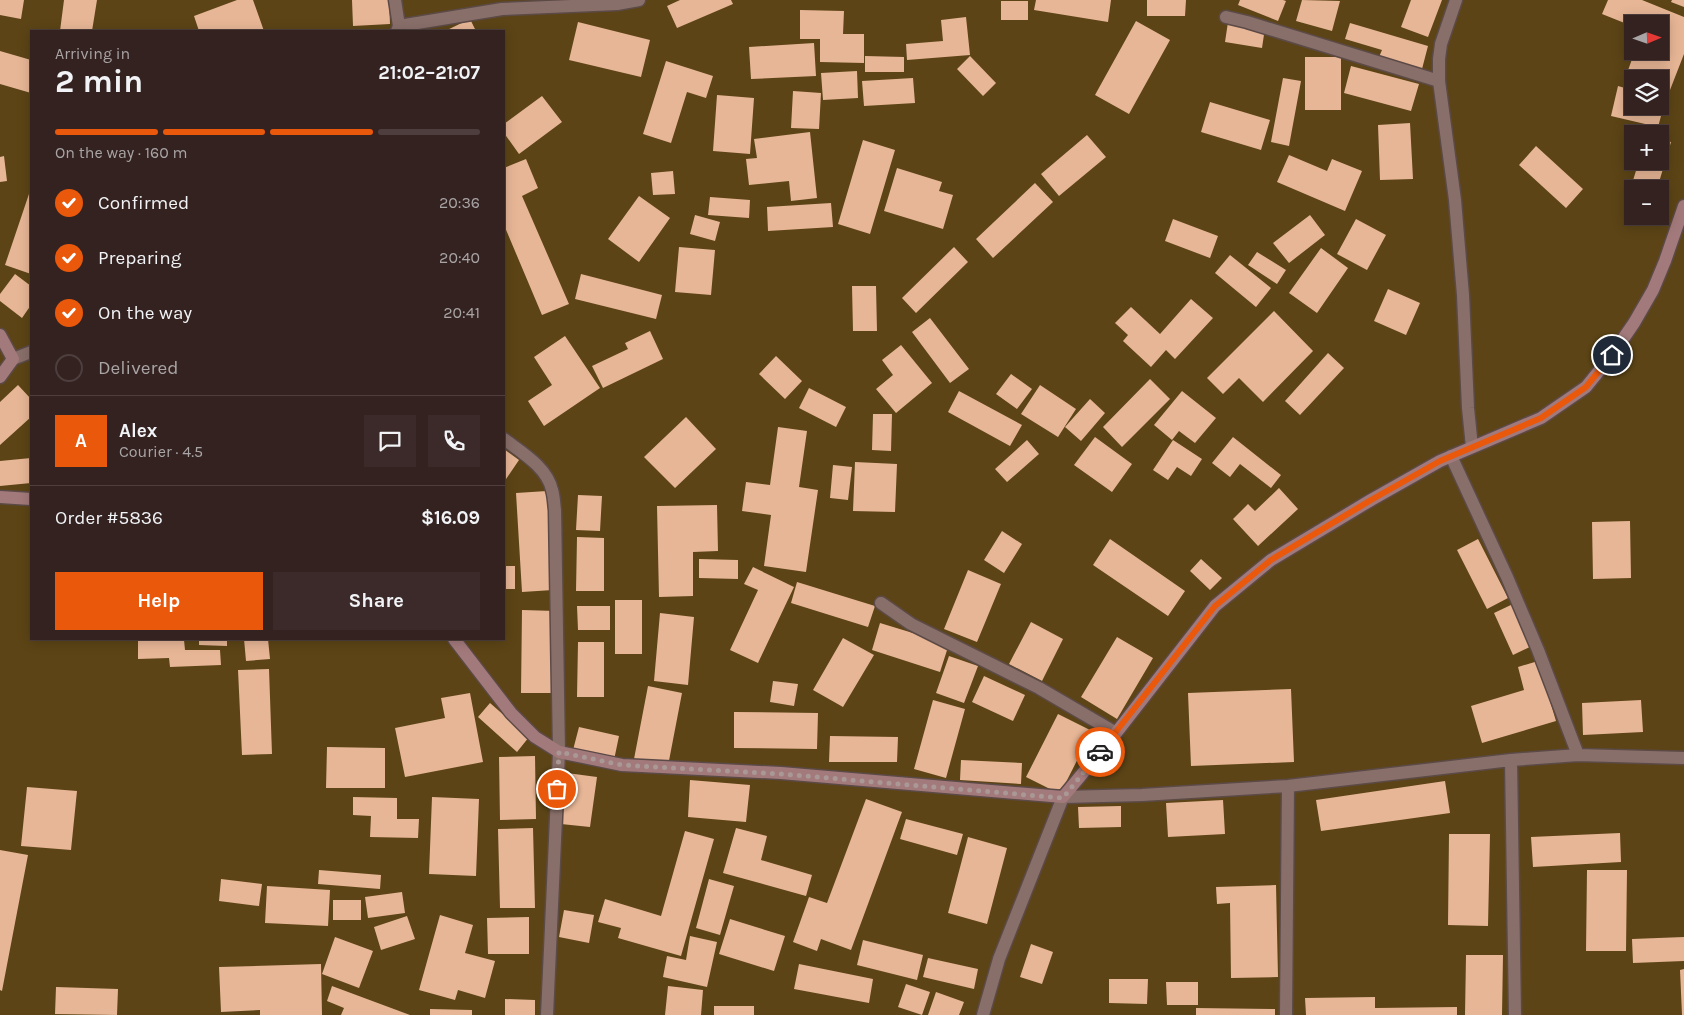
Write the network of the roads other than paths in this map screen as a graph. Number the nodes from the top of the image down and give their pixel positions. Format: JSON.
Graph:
{"nodes":[{"id":1,"x":394,"y":0,"type":"edge"},
{"id":2,"x":639,"y":0,"type":"edge"},
{"id":3,"x":1456,"y":0,"type":"edge"},
{"id":4,"x":1226,"y":17,"type":"dead end"},
{"id":5,"x":398,"y":28,"type":"edge"},
{"id":6,"x":1439,"y":81,"type":"junction"},
{"id":7,"x":1684,"y":206,"type":"edge"},
{"id":8,"x":0,"y":335,"type":"edge"},
{"id":9,"x":30,"y":352,"type":"edge"},
{"id":10,"x":13,"y":359,"type":"junction"},
{"id":11,"x":0,"y":377,"type":"edge"},
{"id":12,"x":505,"y":440,"type":"edge"},
{"id":13,"x":1472,"y":447,"type":"junction"},
{"id":14,"x":1451,"y":456,"type":"junction"},
{"id":15,"x":0,"y":497,"type":"edge"},
{"id":16,"x":30,"y":499,"type":"edge"},
{"id":17,"x":882,"y":603,"type":"dead end"},
{"id":18,"x":455,"y":640,"type":"edge"},
{"id":19,"x":1116,"y":733,"type":"junction"},
{"id":20,"x":559,"y":752,"type":"junction"},
{"id":21,"x":1578,"y":756,"type":"junction"},
{"id":22,"x":1684,"y":758,"type":"edge"},
{"id":23,"x":1511,"y":760,"type":"junction"},
{"id":24,"x":1288,"y":786,"type":"junction"},
{"id":25,"x":1063,"y":798,"type":"junction"},
{"id":26,"x":547,"y":1015,"type":"edge"},
{"id":27,"x":983,"y":1015,"type":"edge"},
{"id":28,"x":1286,"y":1015,"type":"edge"},
{"id":29,"x":1515,"y":1015,"type":"edge"}],
"edges":[{"from":1,"to":5,"type":"street"},
{"from":2,"to":5,"type":"street"},
{"from":3,"to":6,"type":"street"},
{"from":4,"to":6,"type":"street"},
{"from":6,"to":13,"type":"street"},
{"from":7,"to":13,"type":"street"},
{"from":8,"to":10,"type":"street"},
{"from":9,"to":10,"type":"street"},
{"from":10,"to":11,"type":"street"},
{"from":12,"to":20,"type":"street"},
{"from":13,"to":14,"type":"street"},
{"from":14,"to":19,"type":"street"},
{"from":14,"to":21,"type":"street"},
{"from":15,"to":16,"type":"street"},
{"from":17,"to":19,"type":"street"},
{"from":18,"to":20,"type":"street"},
{"from":19,"to":25,"type":"street"},
{"from":20,"to":25,"type":"street"},
{"from":20,"to":26,"type":"street"},
{"from":21,"to":22,"type":"street"},
{"from":21,"to":23,"type":"street"},
{"from":23,"to":24,"type":"street"},
{"from":23,"to":29,"type":"street"},
{"from":24,"to":25,"type":"street"},
{"from":24,"to":28,"type":"street"},
{"from":25,"to":27,"type":"street"}]}
